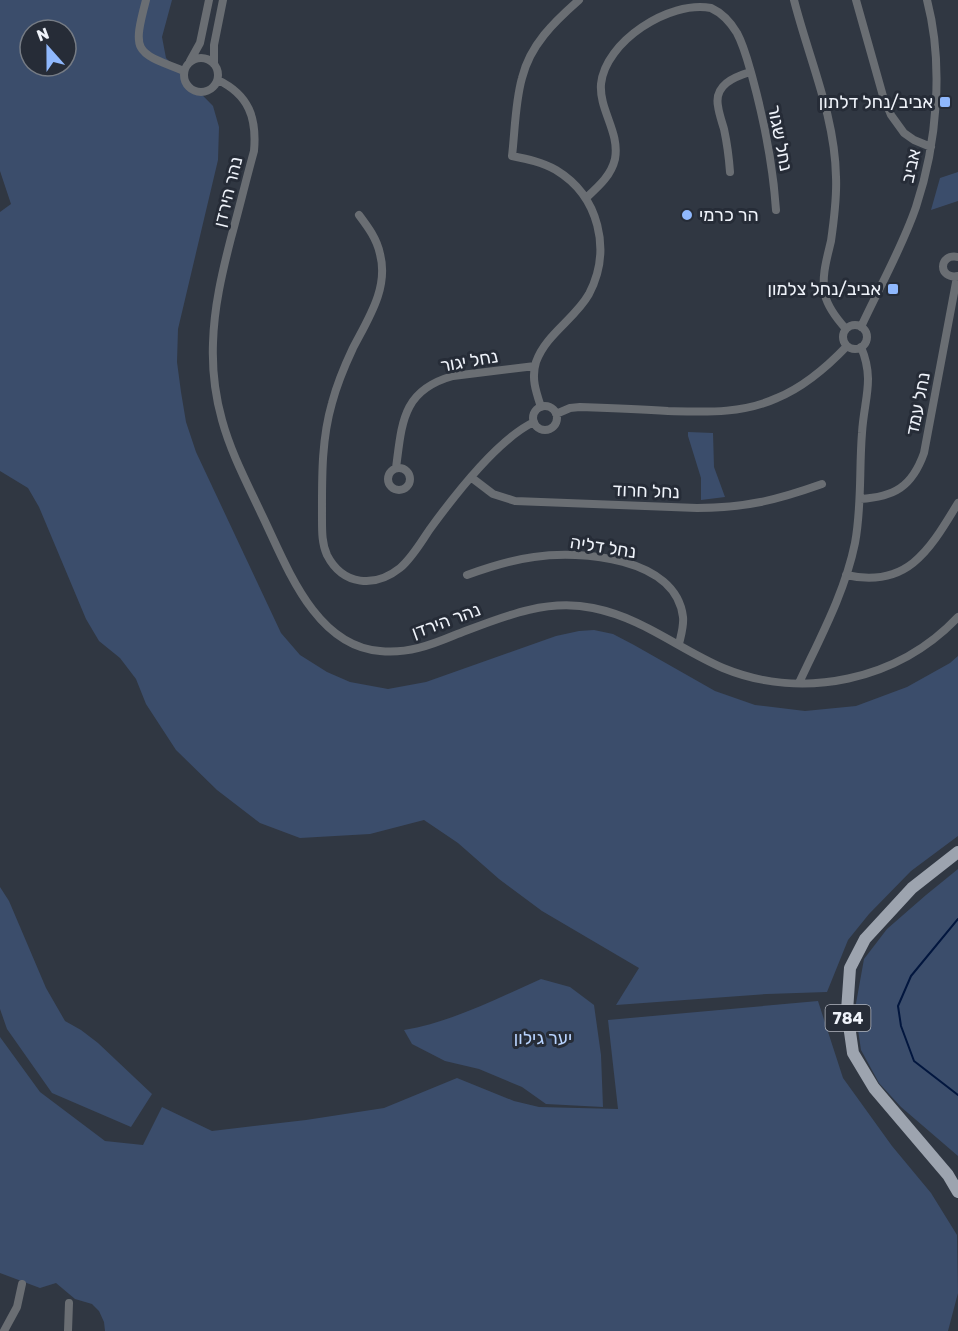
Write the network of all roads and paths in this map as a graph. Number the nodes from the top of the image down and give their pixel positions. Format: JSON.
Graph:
{"nodes":[{"id":1,"x":146,"y":0,"type":"edge"},
{"id":2,"x":209,"y":0,"type":"edge"},
{"id":3,"x":223,"y":0,"type":"edge"},
{"id":4,"x":579,"y":0,"type":"edge"},
{"id":5,"x":794,"y":0,"type":"edge"},
{"id":6,"x":856,"y":0,"type":"edge"},
{"id":7,"x":927,"y":0,"type":"edge"},
{"id":8,"x":190,"y":62,"type":"junction"},
{"id":9,"x":214,"y":64,"type":"junction"},
{"id":10,"x":184,"y":71,"type":"junction"},
{"id":11,"x":750,"y":72,"type":"junction"},
{"id":12,"x":218,"y":80,"type":"junction"},
{"id":13,"x":931,"y":147,"type":"junction"},
{"id":14,"x":730,"y":172,"type":"dead end"},
{"id":15,"x":586,"y":198,"type":"junction"},
{"id":16,"x":776,"y":210,"type":"dead end"},
{"id":17,"x":359,"y":215,"type":"dead end"},
{"id":18,"x":958,"y":257,"type":"edge"},
{"id":19,"x":958,"y":276,"type":"edge"},
{"id":20,"x":861,"y":327,"type":"junction"},
{"id":21,"x":846,"y":329,"type":"junction"},
{"id":22,"x":847,"y":346,"type":"junction"},
{"id":23,"x":861,"y":347,"type":"junction"},
{"id":24,"x":535,"y":366,"type":"junction"},
{"id":25,"x":541,"y":407,"type":"junction"},
{"id":26,"x":556,"y":414,"type":"junction"},
{"id":27,"x":534,"y":422,"type":"junction"},
{"id":28,"x":396,"y":468,"type":"dead end"},
{"id":29,"x":472,"y":478,"type":"junction"},
{"id":30,"x":822,"y":484,"type":"dead end"},
{"id":31,"x":860,"y":499,"type":"junction"},
{"id":32,"x":958,"y":503,"type":"edge"},
{"id":33,"x":467,"y":575,"type":"dead end"},
{"id":34,"x":846,"y":575,"type":"junction"},
{"id":35,"x":958,"y":616,"type":"edge"},
{"id":36,"x":679,"y":644,"type":"junction"},
{"id":37,"x":799,"y":683,"type":"junction"},
{"id":38,"x":958,"y":852,"type":"edge"},
{"id":39,"x":958,"y":1192,"type":"edge"},
{"id":40,"x":22,"y":1284,"type":"dead end"},
{"id":41,"x":69,"y":1303,"type":"dead end"},
{"id":42,"x":4,"y":1331,"type":"edge"},
{"id":43,"x":68,"y":1331,"type":"edge"}],
"edges":[{"from":1,"to":10,"type":"street"},
{"from":2,"to":8,"type":"street"},
{"from":3,"to":9,"type":"street"},
{"from":4,"to":15,"type":"street"},
{"from":5,"to":21,"type":"street"},
{"from":6,"to":13,"type":"street"},
{"from":7,"to":13,"type":"street","name":"אביב"},
{"from":8,"to":9,"type":"street"},
{"from":8,"to":10,"type":"street"},
{"from":9,"to":12,"type":"street"},
{"from":10,"to":12,"type":"street"},
{"from":11,"to":14,"type":"street"},
{"from":11,"to":15,"type":"street","name":"נחל שגור"},
{"from":11,"to":16,"type":"street","name":"נחל שגור"},
{"from":12,"to":36,"type":"street","name":"נהר הירדן"},
{"from":13,"to":20,"type":"street","name":"אביב"},
{"from":15,"to":24,"type":"street"},
{"from":17,"to":29,"type":"street"},
{"from":18,"to":19,"type":"street"},
{"from":19,"to":31,"type":"street","name":"נחל עמד"},
{"from":20,"to":21,"type":"street"},
{"from":20,"to":23,"type":"street"},
{"from":21,"to":22,"type":"street"},
{"from":22,"to":23,"type":"street"},
{"from":22,"to":26,"type":"street"},
{"from":23,"to":31,"type":"street"},
{"from":24,"to":25,"type":"street"},
{"from":24,"to":28,"type":"street","name":"נחל יגור"},
{"from":25,"to":26,"type":"street"},
{"from":25,"to":27,"type":"street"},
{"from":26,"to":27,"type":"street"},
{"from":27,"to":29,"type":"street"},
{"from":29,"to":30,"type":"street","name":"נחל חרוד"},
{"from":31,"to":34,"type":"street"},
{"from":32,"to":34,"type":"street"},
{"from":33,"to":36,"type":"street","name":"נחל דליה"},
{"from":34,"to":37,"type":"street"},
{"from":35,"to":37,"type":"street","name":"נהר הירדן"},
{"from":36,"to":37,"type":"street","name":"נהר הירדן"},
{"from":38,"to":39,"type":"main road","number":"784"},
{"from":40,"to":42,"type":"street"},
{"from":41,"to":43,"type":"street"}]}
